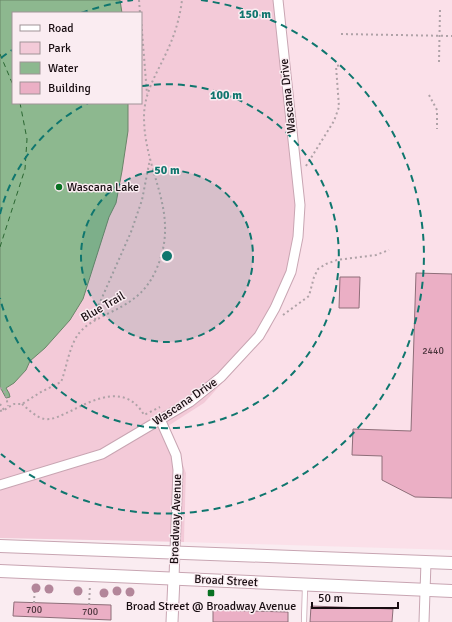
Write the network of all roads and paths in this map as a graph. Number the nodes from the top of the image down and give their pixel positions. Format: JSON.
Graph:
{"nodes":[{"id":1,"x":139,"y":0,"type":"edge"},
{"id":2,"x":182,"y":0,"type":"edge"},
{"id":3,"x":278,"y":0,"type":"edge"},
{"id":4,"x":440,"y":10,"type":"dead end"},
{"id":5,"x":140,"y":12,"type":"edge"},
{"id":6,"x":142,"y":33,"type":"edge"},
{"id":7,"x":341,"y":34,"type":"dead end"},
{"id":8,"x":440,"y":36,"type":"junction"},
{"id":9,"x":452,"y":36,"type":"edge"},
{"id":10,"x":439,"y":62,"type":"dead end"},
{"id":11,"x":342,"y":64,"type":"dead end"},
{"id":12,"x":429,"y":95,"type":"dead end"},
{"id":13,"x":147,"y":97,"type":"junction"},
{"id":14,"x":437,"y":129,"type":"dead end"},
{"id":15,"x":150,"y":157,"type":"junction"},
{"id":16,"x":296,"y":170,"type":"junction"},
{"id":17,"x":389,"y":250,"type":"dead end"},
{"id":18,"x":268,"y":319,"type":"junction"},
{"id":19,"x":95,"y":320,"type":"junction"},
{"id":20,"x":0,"y":388,"type":"edge"},
{"id":21,"x":0,"y":404,"type":"edge"},
{"id":22,"x":22,"y":404,"type":"junction"},
{"id":23,"x":8,"y":406,"type":"junction"},
{"id":24,"x":162,"y":406,"type":"dead end"},
{"id":25,"x":4,"y":410,"type":"junction"},
{"id":26,"x":0,"y":411,"type":"edge"},
{"id":27,"x":160,"y":419,"type":"junction"},
{"id":28,"x":0,"y":485,"type":"edge"},
{"id":29,"x":0,"y":546,"type":"edge"},
{"id":30,"x":174,"y":553,"type":"junction"},
{"id":31,"x":426,"y":562,"type":"junction"},
{"id":32,"x":452,"y":563,"type":"edge"},
{"id":33,"x":0,"y":571,"type":"edge"},
{"id":34,"x":35,"y":572,"type":"junction"},
{"id":35,"x":90,"y":574,"type":"junction"},
{"id":36,"x":174,"y":578,"type":"junction"},
{"id":37,"x":305,"y":584,"type":"junction"},
{"id":38,"x":425,"y":590,"type":"junction"},
{"id":39,"x":452,"y":591,"type":"edge"},
{"id":40,"x":34,"y":603,"type":"dead end"},
{"id":41,"x":89,"y":604,"type":"dead end"},
{"id":42,"x":172,"y":622,"type":"edge"},
{"id":43,"x":304,"y":622,"type":"edge"},
{"id":44,"x":424,"y":622,"type":"edge"}],
"edges":[{"from":1,"to":5,"type":"path"},
{"from":2,"to":13,"type":"path","name":"Blue Trail"},
{"from":3,"to":16,"type":"street","name":"Wascana Drive"},
{"from":4,"to":8,"type":"path"},
{"from":6,"to":13,"type":"path"},
{"from":7,"to":8,"type":"path"},
{"from":8,"to":9,"type":"path"},
{"from":8,"to":10,"type":"path"},
{"from":11,"to":16,"type":"path"},
{"from":12,"to":14,"type":"path"},
{"from":13,"to":15,"type":"path","name":"Blue Trail"},
{"from":15,"to":19,"type":"path"},
{"from":15,"to":19,"type":"path","name":"Blue Trail"},
{"from":16,"to":18,"type":"street","name":"Wascana Drive"},
{"from":17,"to":18,"type":"path"},
{"from":18,"to":27,"type":"street","name":"Wascana Drive"},
{"from":19,"to":22,"type":"path","name":"Blue Trail"},
{"from":20,"to":23,"type":"path"},
{"from":21,"to":25,"type":"path"},
{"from":22,"to":23,"type":"path","name":"Blue Trail"},
{"from":22,"to":24,"type":"path"},
{"from":23,"to":25,"type":"path"},
{"from":25,"to":26,"type":"path"},
{"from":27,"to":28,"type":"street","name":"Wascana Drive"},
{"from":27,"to":30,"type":"street","name":"Broadway Avenue"},
{"from":29,"to":30,"type":"main road"},
{"from":30,"to":31,"type":"main road"},
{"from":30,"to":36,"type":"street","name":"Broadway Avenue"},
{"from":31,"to":32,"type":"main road"},
{"from":31,"to":38,"type":"street"},
{"from":33,"to":34,"type":"main road","name":"Broad Street"},
{"from":34,"to":35,"type":"main road","name":"Broad Street"},
{"from":34,"to":40,"type":"path"},
{"from":35,"to":36,"type":"main road","name":"Broad Street"},
{"from":35,"to":41,"type":"path"},
{"from":36,"to":37,"type":"main road","name":"Broad Street"},
{"from":36,"to":42,"type":"street","name":"Broadway Avenue"},
{"from":37,"to":38,"type":"main road","name":"Broad Street"},
{"from":37,"to":43,"type":"lane"},
{"from":38,"to":39,"type":"main road","name":"Broad Street"},
{"from":38,"to":44,"type":"street"}]}
